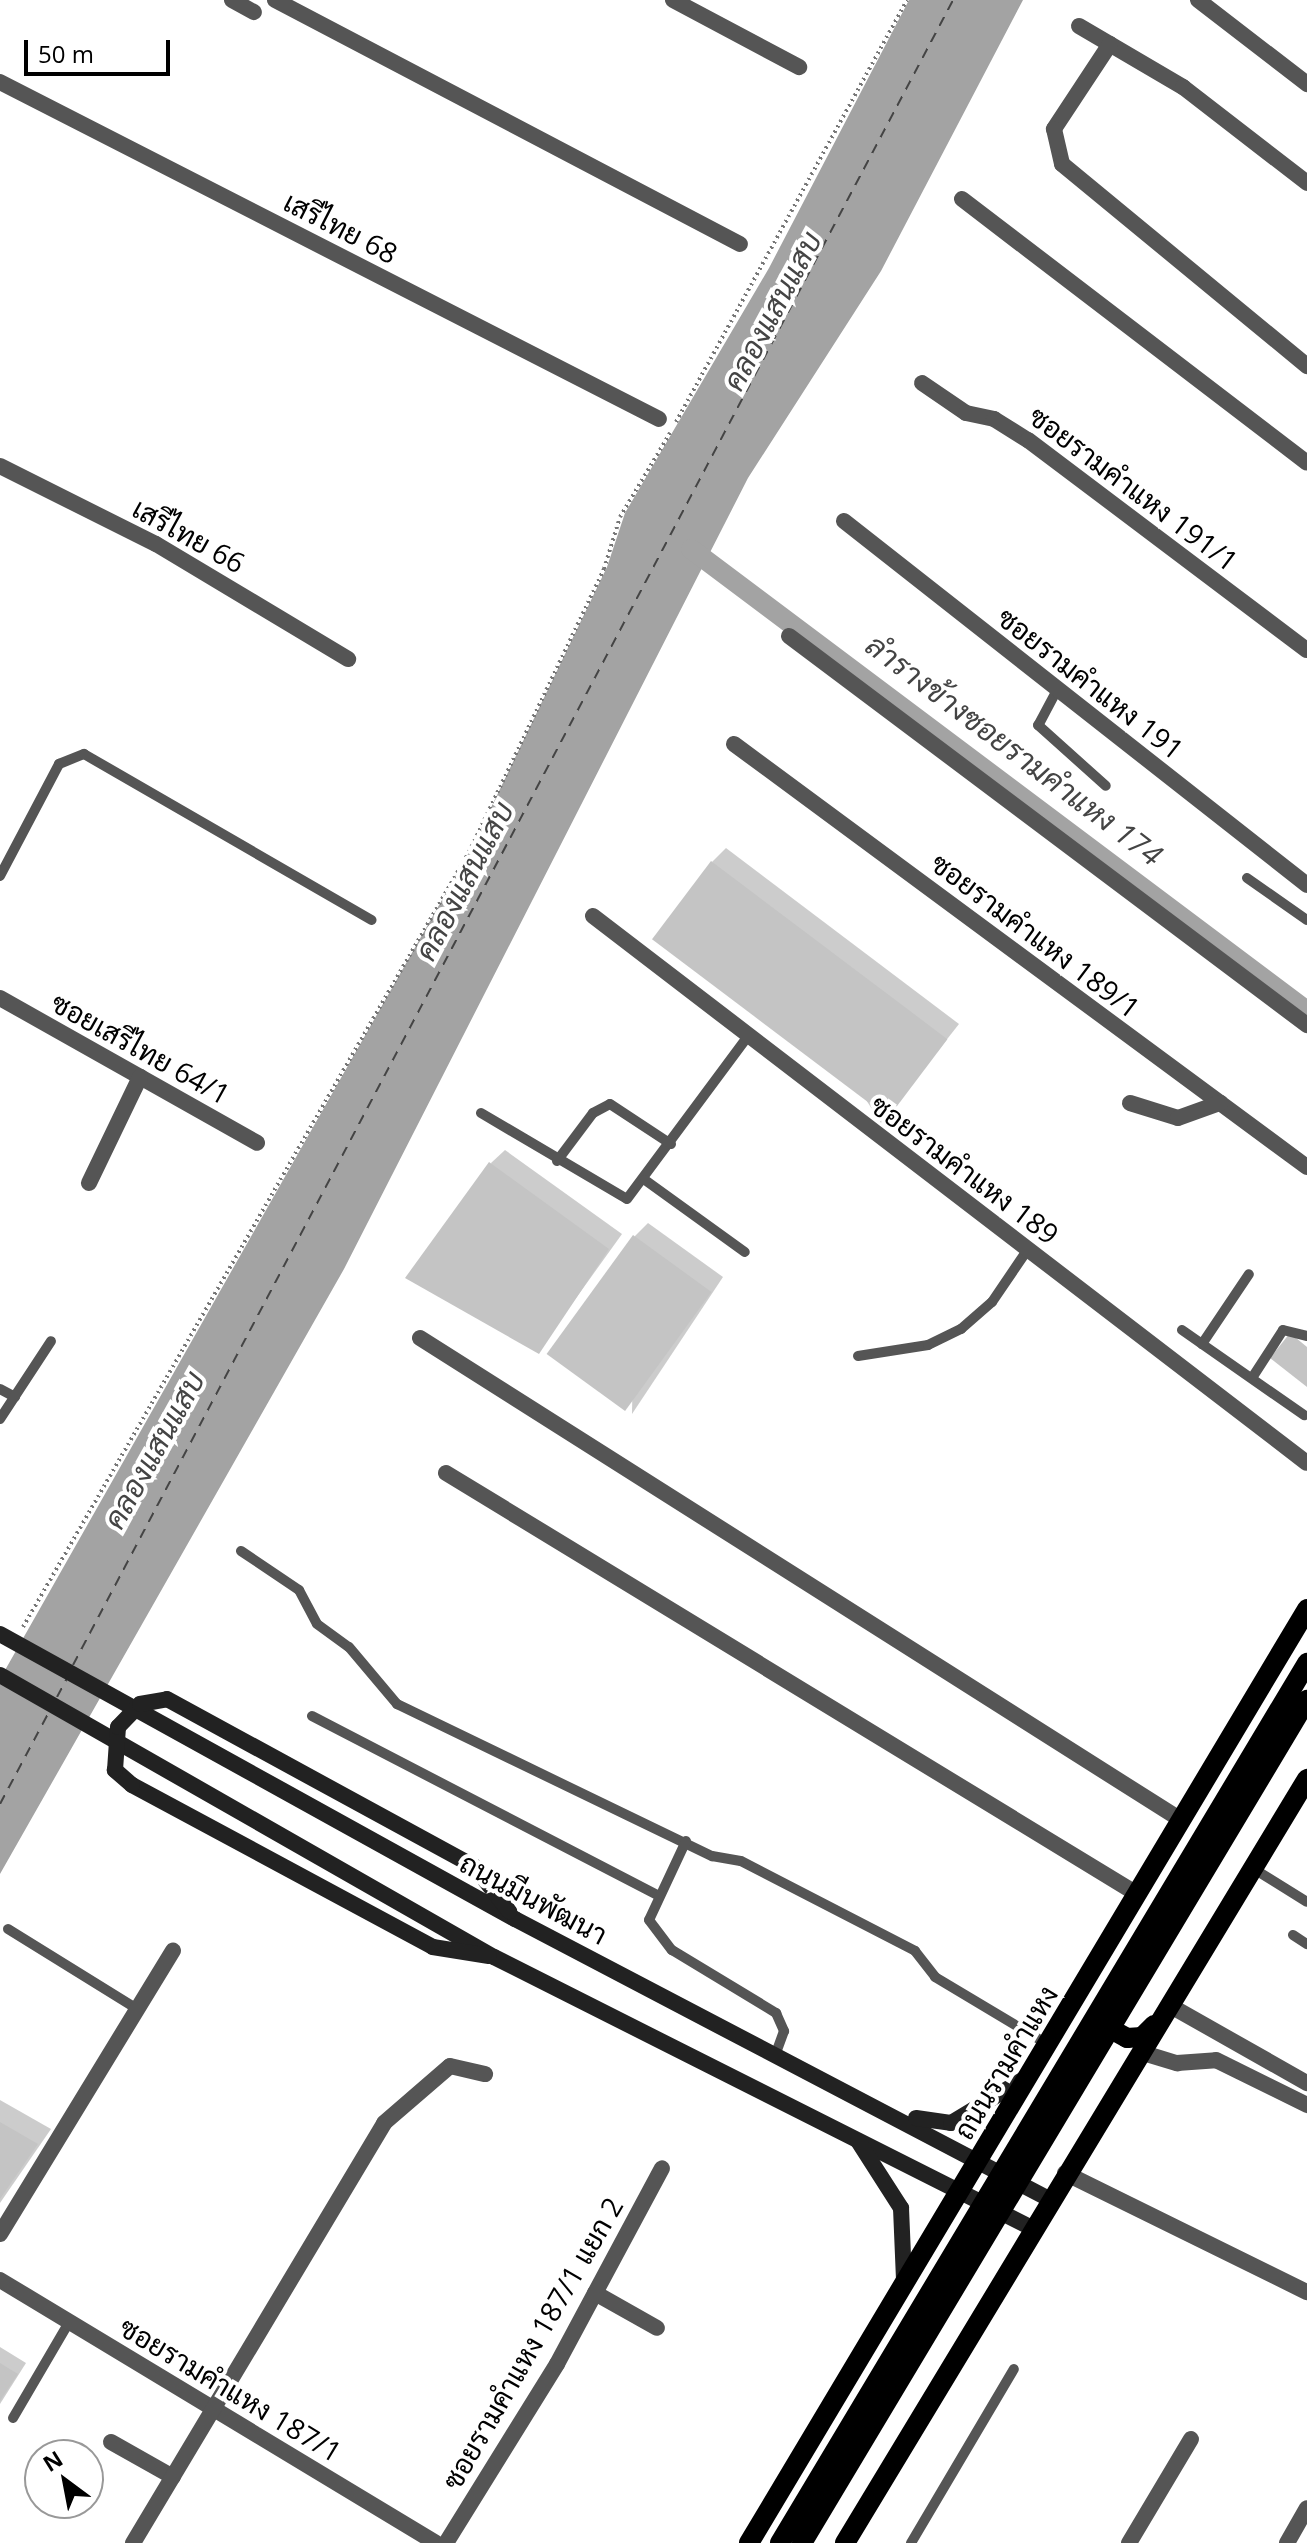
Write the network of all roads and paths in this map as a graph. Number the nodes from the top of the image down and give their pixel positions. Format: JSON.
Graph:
{"nodes":[{"id":1,"x":232,"y":0,"type":"edge"},
{"id":2,"x":275,"y":0,"type":"edge"},
{"id":3,"x":673,"y":0,"type":"edge"},
{"id":4,"x":907,"y":0,"type":"edge"},
{"id":5,"x":1198,"y":0,"type":"edge"},
{"id":6,"x":254,"y":12,"type":"dead end"},
{"id":7,"x":1079,"y":26,"type":"dead end"},
{"id":8,"x":1110,"y":44,"type":"junction"},
{"id":9,"x":799,"y":67,"type":"dead end"},
{"id":10,"x":0,"y":82,"type":"edge"},
{"id":11,"x":1307,"y":84,"type":"edge"},
{"id":12,"x":1307,"y":183,"type":"edge"},
{"id":13,"x":962,"y":199,"type":"dead end"},
{"id":14,"x":740,"y":244,"type":"dead end"},
{"id":15,"x":1307,"y":366,"type":"edge"},
{"id":16,"x":922,"y":383,"type":"dead end"},
{"id":17,"x":659,"y":419,"type":"dead end"},
{"id":18,"x":1307,"y":463,"type":"edge"},
{"id":19,"x":0,"y":466,"type":"edge"},
{"id":20,"x":844,"y":521,"type":"dead end"},
{"id":21,"x":789,"y":636,"type":"dead end"},
{"id":22,"x":1307,"y":650,"type":"edge"},
{"id":23,"x":348,"y":659,"type":"dead end"},
{"id":24,"x":1057,"y":690,"type":"junction"},
{"id":25,"x":734,"y":744,"type":"dead end"},
{"id":26,"x":1106,"y":786,"type":"dead end"},
{"id":27,"x":0,"y":876,"type":"edge"},
{"id":28,"x":1247,"y":878,"type":"dead end"},
{"id":29,"x":1307,"y":885,"type":"edge"},
{"id":30,"x":593,"y":916,"type":"dead end"},
{"id":31,"x":372,"y":920,"type":"dead end"},
{"id":32,"x":1307,"y":920,"type":"edge"},
{"id":33,"x":0,"y":998,"type":"edge"},
{"id":34,"x":1307,"y":1025,"type":"edge"},
{"id":35,"x":749,"y":1035,"type":"junction"},
{"id":36,"x":140,"y":1077,"type":"junction"},
{"id":37,"x":1130,"y":1103,"type":"dead end"},
{"id":38,"x":1220,"y":1103,"type":"junction"},
{"id":39,"x":481,"y":1113,"type":"dead end"},
{"id":40,"x":257,"y":1143,"type":"dead end"},
{"id":41,"x":671,"y":1144,"type":"junction"},
{"id":42,"x":557,"y":1161,"type":"junction"},
{"id":43,"x":1307,"y":1167,"type":"edge"},
{"id":44,"x":645,"y":1180,"type":"junction"},
{"id":45,"x":89,"y":1183,"type":"dead end"},
{"id":46,"x":1028,"y":1249,"type":"junction"},
{"id":47,"x":745,"y":1252,"type":"dead end"},
{"id":48,"x":1249,"y":1274,"type":"dead end"},
{"id":49,"x":1182,"y":1330,"type":"dead end"},
{"id":50,"x":1307,"y":1336,"type":"edge"},
{"id":51,"x":420,"y":1338,"type":"dead end"},
{"id":52,"x":51,"y":1341,"type":"dead end"},
{"id":53,"x":1202,"y":1344,"type":"junction"},
{"id":54,"x":858,"y":1356,"type":"dead end"},
{"id":55,"x":1252,"y":1378,"type":"junction"},
{"id":56,"x":0,"y":1389,"type":"edge"},
{"id":57,"x":15,"y":1397,"type":"junction"},
{"id":58,"x":1306,"y":1415,"type":"edge"},
{"id":59,"x":0,"y":1419,"type":"edge"},
{"id":60,"x":1307,"y":1463,"type":"edge"},
{"id":61,"x":446,"y":1473,"type":"dead end"},
{"id":62,"x":241,"y":1551,"type":"dead end"},
{"id":63,"x":1307,"y":1609,"type":"edge"},
{"id":64,"x":0,"y":1634,"type":"edge"},
{"id":65,"x":19,"y":1636,"type":"dead end"},
{"id":66,"x":1307,"y":1663,"type":"edge"},
{"id":67,"x":0,"y":1675,"type":"edge"},
{"id":68,"x":1307,"y":1700,"type":"edge"},
{"id":69,"x":312,"y":1716,"type":"dead end"},
{"id":70,"x":1306,"y":1782,"type":"edge"},
{"id":71,"x":1181,"y":1820,"type":"junction"},
{"id":72,"x":686,"y":1841,"type":"junction"},
{"id":73,"x":1254,"y":1869,"type":"junction"},
{"id":74,"x":656,"y":1894,"type":"junction"},
{"id":75,"x":1137,"y":1894,"type":"junction"},
{"id":76,"x":1307,"y":1902,"type":"edge"},
{"id":77,"x":515,"y":1919,"type":"junction"},
{"id":78,"x":8,"y":1929,"type":"dead end"},
{"id":79,"x":1293,"y":1935,"type":"dead end"},
{"id":80,"x":1307,"y":1944,"type":"edge"},
{"id":81,"x":173,"y":1951,"type":"dead end"},
{"id":82,"x":494,"y":1957,"type":"junction"},
{"id":83,"x":1090,"y":1974,"type":"junction"},
{"id":84,"x":137,"y":2009,"type":"junction"},
{"id":85,"x":1164,"y":2012,"type":"junction"},
{"id":86,"x":1048,"y":2045,"type":"junction"},
{"id":87,"x":1140,"y":2052,"type":"junction"},
{"id":88,"x":776,"y":2053,"type":"junction"},
{"id":89,"x":485,"y":2074,"type":"dead end"},
{"id":90,"x":1029,"y":2076,"type":"junction"},
{"id":91,"x":1307,"y":2083,"type":"edge"},
{"id":92,"x":1307,"y":2105,"type":"edge"},
{"id":93,"x":895,"y":2113,"type":"junction"},
{"id":94,"x":852,"y":2134,"type":"junction"},
{"id":95,"x":981,"y":2158,"type":"junction"},
{"id":96,"x":662,"y":2168,"type":"dead end"},
{"id":97,"x":1065,"y":2173,"type":"junction"},
{"id":98,"x":962,"y":2188,"type":"junction"},
{"id":99,"x":1049,"y":2199,"type":"junction"},
{"id":100,"x":1032,"y":2228,"type":"junction"},
{"id":101,"x":0,"y":2234,"type":"edge"},
{"id":102,"x":0,"y":2280,"type":"edge"},
{"id":103,"x":903,"y":2289,"type":"junction"},
{"id":104,"x":1307,"y":2292,"type":"edge"},
{"id":105,"x":595,"y":2293,"type":"junction"},
{"id":106,"x":69,"y":2322,"type":"junction"},
{"id":107,"x":657,"y":2328,"type":"dead end"},
{"id":108,"x":1014,"y":2369,"type":"dead end"},
{"id":109,"x":853,"y":2373,"type":"junction"},
{"id":110,"x":214,"y":2409,"type":"junction"},
{"id":111,"x":919,"y":2414,"type":"junction"},
{"id":112,"x":13,"y":2418,"type":"dead end"},
{"id":113,"x":1191,"y":2439,"type":"dead end"},
{"id":114,"x":111,"y":2442,"type":"dead end"},
{"id":115,"x":173,"y":2477,"type":"junction"},
{"id":116,"x":1307,"y":2508,"type":"edge"},
{"id":117,"x":1294,"y":2540,"type":"edge"},
{"id":118,"x":133,"y":2543,"type":"edge"},
{"id":119,"x":436,"y":2543,"type":"edge"},
{"id":120,"x":446,"y":2543,"type":"edge"},
{"id":121,"x":749,"y":2543,"type":"edge"},
{"id":122,"x":780,"y":2543,"type":"edge"},
{"id":123,"x":802,"y":2543,"type":"edge"},
{"id":124,"x":845,"y":2543,"type":"edge"},
{"id":125,"x":911,"y":2543,"type":"edge"},
{"id":126,"x":1129,"y":2543,"type":"edge"}],
"edges":[{"from":1,"to":6,"type":"street"},
{"from":2,"to":14,"type":"street"},
{"from":3,"to":9,"type":"street"},
{"from":4,"to":65,"type":"path"},
{"from":5,"to":11,"type":"street"},
{"from":7,"to":8,"type":"street"},
{"from":8,"to":12,"type":"street"},
{"from":8,"to":15,"type":"street"},
{"from":10,"to":17,"type":"street","name":"เสรีไทย 68"},
{"from":13,"to":18,"type":"street"},
{"from":16,"to":22,"type":"street","name":"ซอยรามคำแหง 191/1"},
{"from":19,"to":23,"type":"street","name":"เสรีไทย 66"},
{"from":20,"to":24,"type":"street","name":"ซอยรามคำแหง 191"},
{"from":21,"to":34,"type":"street"},
{"from":24,"to":26,"type":"lane"},
{"from":24,"to":29,"type":"street","name":"ซอยรามคำแหง 191"},
{"from":25,"to":38,"type":"street","name":"ซอยรามคำแหง 189/1"},
{"from":27,"to":31,"type":"lane"},
{"from":28,"to":32,"type":"lane"},
{"from":30,"to":35,"type":"street","name":"ซอยรามคำแหง 189"},
{"from":33,"to":36,"type":"street","name":"ซอยเสรีไทย 64/1"},
{"from":35,"to":41,"type":"lane"},
{"from":35,"to":46,"type":"street","name":"ซอยรามคำแหง 189"},
{"from":36,"to":40,"type":"street","name":"ซอยเสรีไทย 64/1"},
{"from":36,"to":45,"type":"street"},
{"from":37,"to":38,"type":"street"},
{"from":38,"to":43,"type":"street","name":"ซอยรามคำแหง 189/1"},
{"from":39,"to":42,"type":"lane"},
{"from":41,"to":42,"type":"lane"},
{"from":41,"to":44,"type":"lane"},
{"from":42,"to":44,"type":"lane"},
{"from":44,"to":47,"type":"lane"},
{"from":46,"to":54,"type":"lane"},
{"from":46,"to":60,"type":"street","name":"ซอยรามคำแหง 189"},
{"from":48,"to":53,"type":"lane"},
{"from":49,"to":53,"type":"lane"},
{"from":50,"to":55,"type":"lane"},
{"from":51,"to":71,"type":"street"},
{"from":52,"to":57,"type":"lane"},
{"from":53,"to":55,"type":"lane"},
{"from":55,"to":58,"type":"lane"},
{"from":56,"to":57,"type":"lane"},
{"from":57,"to":59,"type":"lane"},
{"from":61,"to":75,"type":"street"},
{"from":62,"to":72,"type":"lane"},
{"from":63,"to":71,"type":"main road","name":"ถนนรามคำแหง"},
{"from":64,"to":77,"type":"street","name":"ถนนมีนพัฒนา"},
{"from":66,"to":122,"type":"main road","name":"ถนนรามคำแหง"},
{"from":67,"to":82,"type":"street"},
{"from":68,"to":123,"type":"main road"},
{"from":69,"to":74,"type":"lane"},
{"from":70,"to":73,"type":"main road"},
{"from":71,"to":75,"type":"main road","name":"ถนนรามคำแหง"},
{"from":72,"to":74,"type":"lane"},
{"from":72,"to":86,"type":"lane"},
{"from":73,"to":76,"type":"lane"},
{"from":73,"to":85,"type":"main road"},
{"from":74,"to":88,"type":"lane"},
{"from":75,"to":83,"type":"main road","name":"ถนนรามคำแหง"},
{"from":77,"to":82,"type":"street"},
{"from":77,"to":88,"type":"street","name":"ถนนมีนพัฒนา"},
{"from":78,"to":84,"type":"lane"},
{"from":79,"to":80,"type":"lane"},
{"from":81,"to":84,"type":"street"},
{"from":82,"to":94,"type":"street"},
{"from":83,"to":85,"type":"main road"},
{"from":83,"to":86,"type":"main road","name":"ถนนรามคำแหง"},
{"from":84,"to":101,"type":"street"},
{"from":85,"to":87,"type":"main road"},
{"from":85,"to":91,"type":"street"},
{"from":86,"to":90,"type":"main road","name":"ถนนรามคำแหง"},
{"from":87,"to":92,"type":"street"},
{"from":87,"to":97,"type":"main road"},
{"from":88,"to":93,"type":"street","name":"ถนนมีนพัฒนา"},
{"from":89,"to":110,"type":"street"},
{"from":90,"to":93,"type":"street"},
{"from":90,"to":95,"type":"main road","name":"ถนนรามคำแหง"},
{"from":93,"to":95,"type":"street","name":"ถนนมีนพัฒนา"},
{"from":94,"to":98,"type":"street"},
{"from":94,"to":103,"type":"street"},
{"from":95,"to":98,"type":"main road","name":"ถนนรามคำแหง"},
{"from":95,"to":99,"type":"street","name":"ถนนมีนพัฒนา"},
{"from":96,"to":105,"type":"street","name":"ซอยรามคำแหง 187/1 แยก 2"},
{"from":97,"to":99,"type":"main road"},
{"from":97,"to":104,"type":"street"},
{"from":98,"to":100,"type":"street"},
{"from":98,"to":103,"type":"main road","name":"ถนนรามคำแหง"},
{"from":99,"to":100,"type":"main road"},
{"from":100,"to":111,"type":"main road"},
{"from":102,"to":106,"type":"street","name":"ซอยรามคำแหง 187/1"},
{"from":103,"to":109,"type":"main road","name":"ถนนรามคำแหง"},
{"from":105,"to":107,"type":"street"},
{"from":105,"to":120,"type":"street","name":"ซอยรามคำแหง 187/1 แยก 2"},
{"from":106,"to":110,"type":"street","name":"ซอยรามคำแหง 187/1"},
{"from":106,"to":112,"type":"lane"},
{"from":108,"to":125,"type":"lane"},
{"from":109,"to":111,"type":"main road"},
{"from":109,"to":121,"type":"main road","name":"ถนนรามคำแหง"},
{"from":110,"to":115,"type":"street"},
{"from":110,"to":119,"type":"street","name":"ซอยรามคำแหง 187/1"},
{"from":111,"to":124,"type":"main road"},
{"from":113,"to":126,"type":"street"},
{"from":114,"to":115,"type":"street"},
{"from":115,"to":118,"type":"street"},
{"from":116,"to":117,"type":"street"}]}
